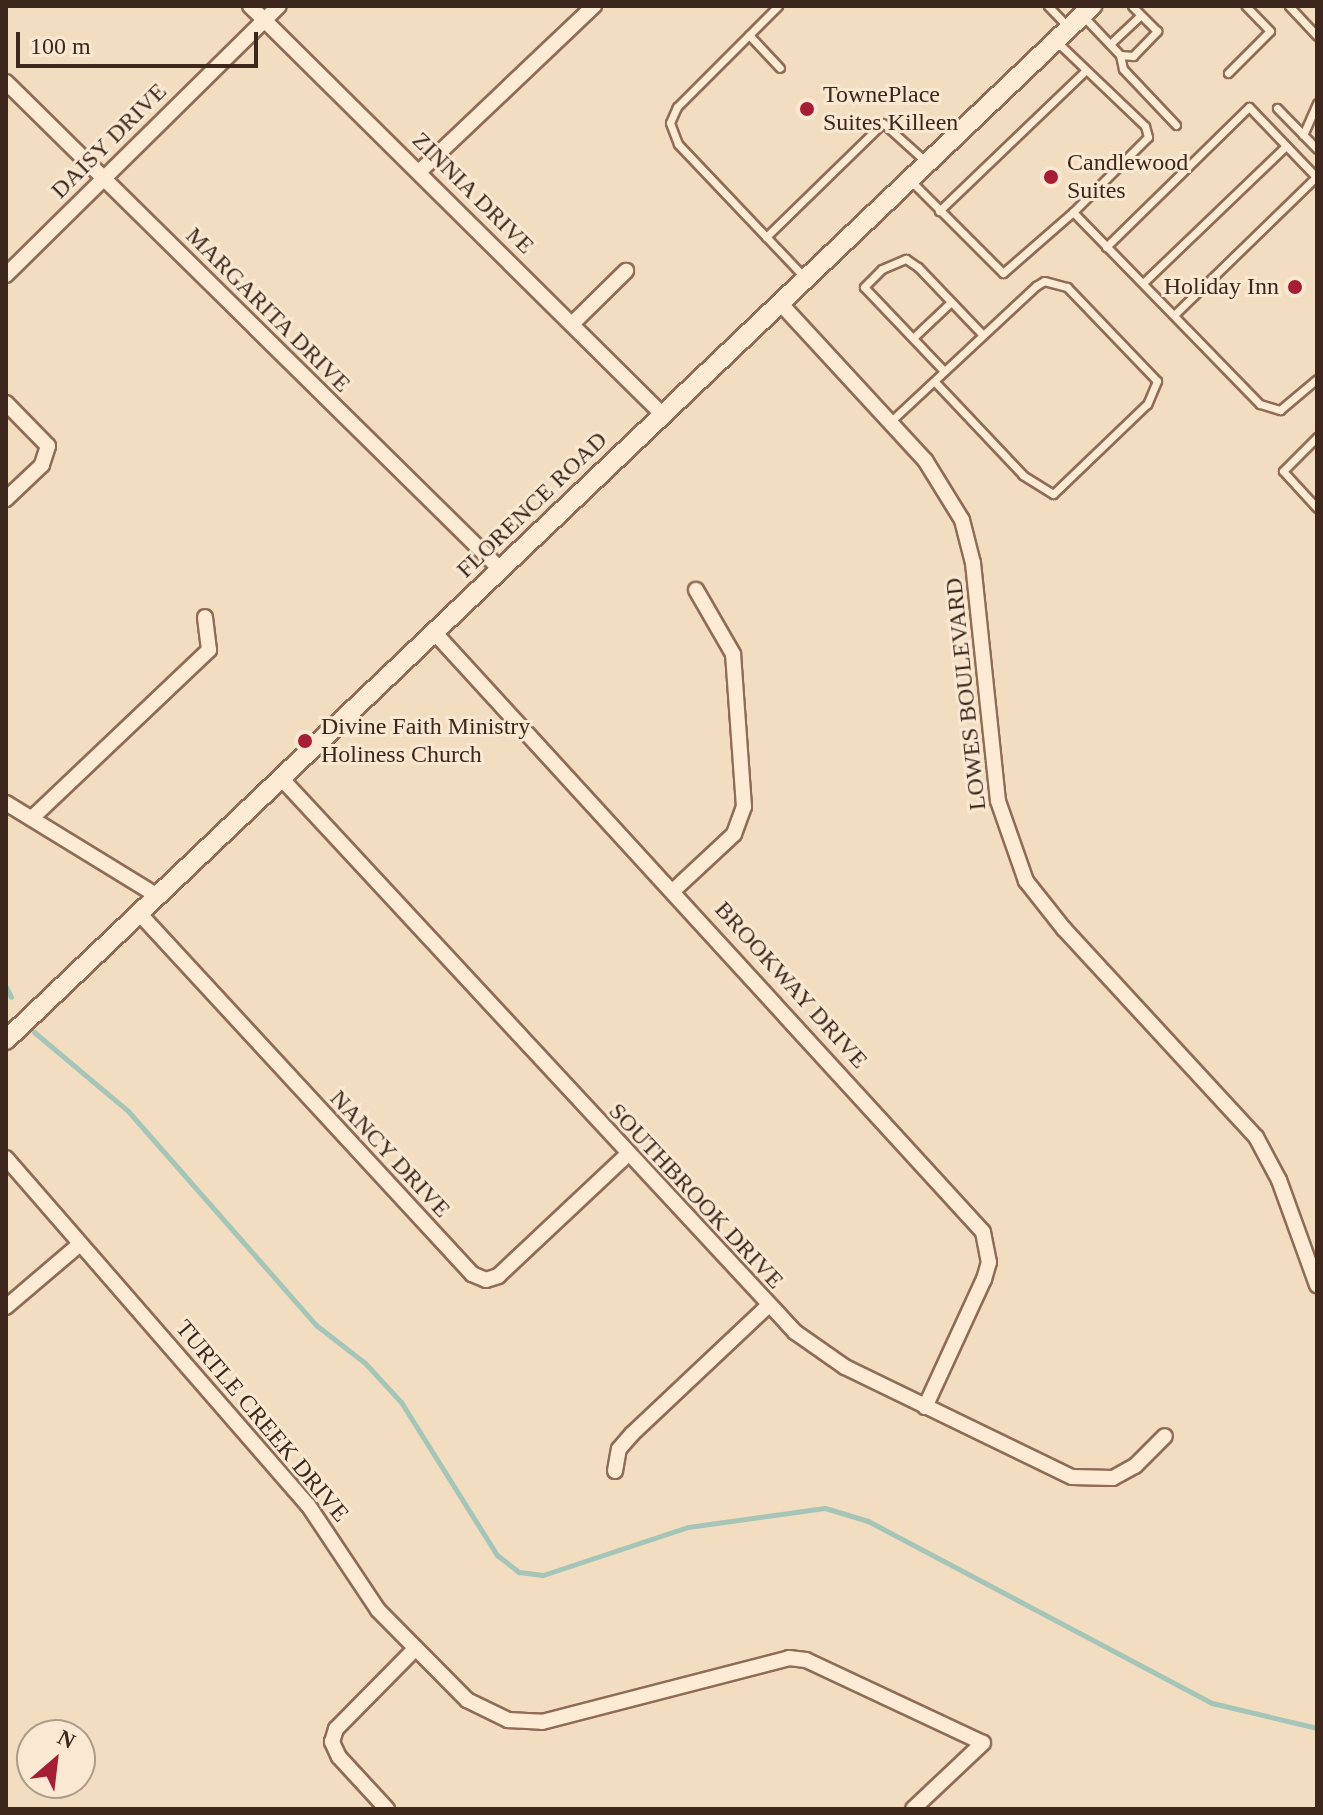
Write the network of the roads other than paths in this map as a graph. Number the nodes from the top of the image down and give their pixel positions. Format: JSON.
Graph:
{"nodes":[{"id":1,"x":250,"y":6,"type":"edge"},
{"id":2,"x":279,"y":6,"type":"edge"},
{"id":3,"x":594,"y":6,"type":"edge"},
{"id":4,"x":778,"y":6,"type":"edge"},
{"id":5,"x":1048,"y":6,"type":"edge"},
{"id":6,"x":1132,"y":6,"type":"edge"},
{"id":7,"x":1246,"y":6,"type":"edge"},
{"id":8,"x":1289,"y":6,"type":"edge"},
{"id":9,"x":1141,"y":15,"type":"junction"},
{"id":10,"x":264,"y":20,"type":"junction"},
{"id":11,"x":1075,"y":23,"type":"edge"},
{"id":12,"x":749,"y":35,"type":"junction"},
{"id":13,"x":1317,"y":36,"type":"edge"},
{"id":14,"x":1110,"y":44,"type":"junction"},
{"id":15,"x":1120,"y":55,"type":"junction"},
{"id":16,"x":780,"y":68,"type":"dead end"},
{"id":17,"x":1085,"y":71,"type":"junction"},
{"id":18,"x":1228,"y":73,"type":"dead end"},
{"id":19,"x":6,"y":82,"type":"edge"},
{"id":20,"x":1317,"y":103,"type":"edge"},
{"id":21,"x":1277,"y":108,"type":"dead end"},
{"id":22,"x":1176,"y":125,"type":"dead end"},
{"id":23,"x":1303,"y":135,"type":"junction"},
{"id":24,"x":1286,"y":146,"type":"junction"},
{"id":25,"x":1317,"y":149,"type":"edge"},
{"id":26,"x":927,"y":163,"type":"junction"},
{"id":27,"x":420,"y":171,"type":"junction"},
{"id":28,"x":102,"y":178,"type":"junction"},
{"id":29,"x":1317,"y":178,"type":"edge"},
{"id":30,"x":909,"y":180,"type":"junction"},
{"id":31,"x":939,"y":211,"type":"junction"},
{"id":32,"x":1073,"y":212,"type":"junction"},
{"id":33,"x":766,"y":237,"type":"junction"},
{"id":34,"x":1106,"y":247,"type":"junction"},
{"id":35,"x":626,"y":271,"type":"dead end"},
{"id":36,"x":6,"y":275,"type":"edge"},
{"id":37,"x":805,"y":278,"type":"junction"},
{"id":38,"x":1143,"y":283,"type":"junction"},
{"id":39,"x":951,"y":302,"type":"junction"},
{"id":40,"x":780,"y":303,"type":"junction"},
{"id":41,"x":1174,"y":315,"type":"junction"},
{"id":42,"x":572,"y":324,"type":"junction"},
{"id":43,"x":983,"y":335,"type":"junction"},
{"id":44,"x":914,"y":337,"type":"junction"},
{"id":45,"x":944,"y":371,"type":"junction"},
{"id":46,"x":1317,"y":379,"type":"edge"},
{"id":47,"x":934,"y":381,"type":"junction"},
{"id":48,"x":6,"y":403,"type":"edge"},
{"id":49,"x":662,"y":414,"type":"junction"},
{"id":50,"x":890,"y":422,"type":"junction"},
{"id":51,"x":1317,"y":437,"type":"edge"},
{"id":52,"x":6,"y":499,"type":"edge"},
{"id":53,"x":1317,"y":508,"type":"edge"},
{"id":54,"x":500,"y":569,"type":"junction"},
{"id":55,"x":696,"y":590,"type":"dead end"},
{"id":56,"x":205,"y":617,"type":"dead end"},
{"id":57,"x":434,"y":632,"type":"junction"},
{"id":58,"x":281,"y":778,"type":"junction"},
{"id":59,"x":6,"y":803,"type":"edge"},
{"id":60,"x":32,"y":818,"type":"junction"},
{"id":61,"x":674,"y":890,"type":"junction"},
{"id":62,"x":156,"y":895,"type":"junction"},
{"id":63,"x":138,"y":912,"type":"junction"},
{"id":64,"x":6,"y":1040,"type":"edge"},
{"id":65,"x":627,"y":1155,"type":"junction"},
{"id":66,"x":6,"y":1158,"type":"edge"},
{"id":67,"x":80,"y":1244,"type":"junction"},
{"id":68,"x":1317,"y":1285,"type":"edge"},
{"id":69,"x":768,"y":1306,"type":"junction"},
{"id":70,"x":6,"y":1307,"type":"edge"},
{"id":71,"x":925,"y":1407,"type":"junction"},
{"id":72,"x":1165,"y":1436,"type":"dead end"},
{"id":73,"x":615,"y":1471,"type":"dead end"},
{"id":74,"x":415,"y":1649,"type":"junction"},
{"id":75,"x":387,"y":1809,"type":"edge"},
{"id":76,"x":913,"y":1809,"type":"edge"}],
"edges":[{"from":1,"to":10,"type":"street","name":"ZINNIA DRIVE"},
{"from":2,"to":10,"type":"street","name":"DAISY DRIVE"},
{"from":3,"to":27,"type":"street"},
{"from":4,"to":12,"type":"lane"},
{"from":5,"to":11,"type":"lane"},
{"from":6,"to":9,"type":"lane"},
{"from":7,"to":18,"type":"lane"},
{"from":8,"to":13,"type":"lane"},
{"from":9,"to":14,"type":"lane"},
{"from":9,"to":15,"type":"lane"},
{"from":10,"to":27,"type":"street","name":"ZINNIA DRIVE"},
{"from":10,"to":28,"type":"street","name":"DAISY DRIVE"},
{"from":11,"to":14,"type":"lane"},
{"from":11,"to":17,"type":"lane"},
{"from":11,"to":26,"type":"street","name":"FLORENCE ROAD"},
{"from":12,"to":16,"type":"lane"},
{"from":12,"to":33,"type":"lane"},
{"from":14,"to":15,"type":"lane"},
{"from":15,"to":22,"type":"lane"},
{"from":17,"to":31,"type":"lane"},
{"from":17,"to":32,"type":"lane"},
{"from":19,"to":28,"type":"street","name":"MARGARITA DRIVE"},
{"from":20,"to":23,"type":"lane"},
{"from":21,"to":23,"type":"lane"},
{"from":23,"to":25,"type":"lane"},
{"from":24,"to":29,"type":"lane"},
{"from":24,"to":34,"type":"lane"},
{"from":24,"to":38,"type":"lane"},
{"from":26,"to":30,"type":"street","name":"FLORENCE ROAD"},
{"from":26,"to":33,"type":"lane"},
{"from":27,"to":42,"type":"street","name":"ZINNIA DRIVE"},
{"from":28,"to":36,"type":"street","name":"DAISY DRIVE"},
{"from":28,"to":54,"type":"street","name":"MARGARITA DRIVE"},
{"from":29,"to":41,"type":"lane"},
{"from":30,"to":31,"type":"lane"},
{"from":30,"to":37,"type":"street","name":"FLORENCE ROAD"},
{"from":31,"to":32,"type":"lane"},
{"from":32,"to":34,"type":"lane"},
{"from":33,"to":37,"type":"lane"},
{"from":34,"to":38,"type":"lane"},
{"from":35,"to":42,"type":"street"},
{"from":37,"to":40,"type":"street","name":"FLORENCE ROAD"},
{"from":38,"to":41,"type":"lane"},
{"from":39,"to":43,"type":"lane"},
{"from":39,"to":44,"type":"lane"},
{"from":39,"to":44,"type":"lane"},
{"from":40,"to":49,"type":"street","name":"FLORENCE ROAD"},
{"from":40,"to":50,"type":"street","name":"LOWES BOULEVARD"},
{"from":41,"to":46,"type":"lane"},
{"from":42,"to":49,"type":"street","name":"ZINNIA DRIVE"},
{"from":43,"to":45,"type":"lane"},
{"from":43,"to":47,"type":"lane"},
{"from":44,"to":45,"type":"lane"},
{"from":45,"to":47,"type":"lane"},
{"from":47,"to":50,"type":"lane"},
{"from":48,"to":52,"type":"street"},
{"from":49,"to":54,"type":"street","name":"FLORENCE ROAD"},
{"from":50,"to":68,"type":"street","name":"LOWES BOULEVARD"},
{"from":51,"to":53,"type":"lane"},
{"from":54,"to":57,"type":"street","name":"FLORENCE ROAD"},
{"from":55,"to":61,"type":"street"},
{"from":56,"to":60,"type":"street"},
{"from":57,"to":58,"type":"street","name":"FLORENCE ROAD"},
{"from":57,"to":61,"type":"street","name":"BROOKWAY DRIVE"},
{"from":58,"to":62,"type":"street","name":"FLORENCE ROAD"},
{"from":58,"to":65,"type":"street","name":"SOUTHBROOK DRIVE"},
{"from":59,"to":60,"type":"street"},
{"from":60,"to":62,"type":"street"},
{"from":61,"to":71,"type":"street","name":"BROOKWAY DRIVE"},
{"from":62,"to":63,"type":"street","name":"FLORENCE ROAD"},
{"from":63,"to":64,"type":"street","name":"FLORENCE ROAD"},
{"from":63,"to":65,"type":"street","name":"NANCY DRIVE"},
{"from":65,"to":69,"type":"street","name":"SOUTHBROOK DRIVE"},
{"from":66,"to":67,"type":"street","name":"TURTLE CREEK DRIVE"},
{"from":67,"to":70,"type":"street"},
{"from":67,"to":74,"type":"street","name":"TURTLE CREEK DRIVE"},
{"from":69,"to":71,"type":"street","name":"SOUTHBROOK DRIVE"},
{"from":69,"to":73,"type":"street"},
{"from":71,"to":72,"type":"street","name":"SOUTHBROOK DRIVE"},
{"from":74,"to":75,"type":"street"},
{"from":74,"to":76,"type":"street","name":"TURTLE CREEK DRIVE"}]}
